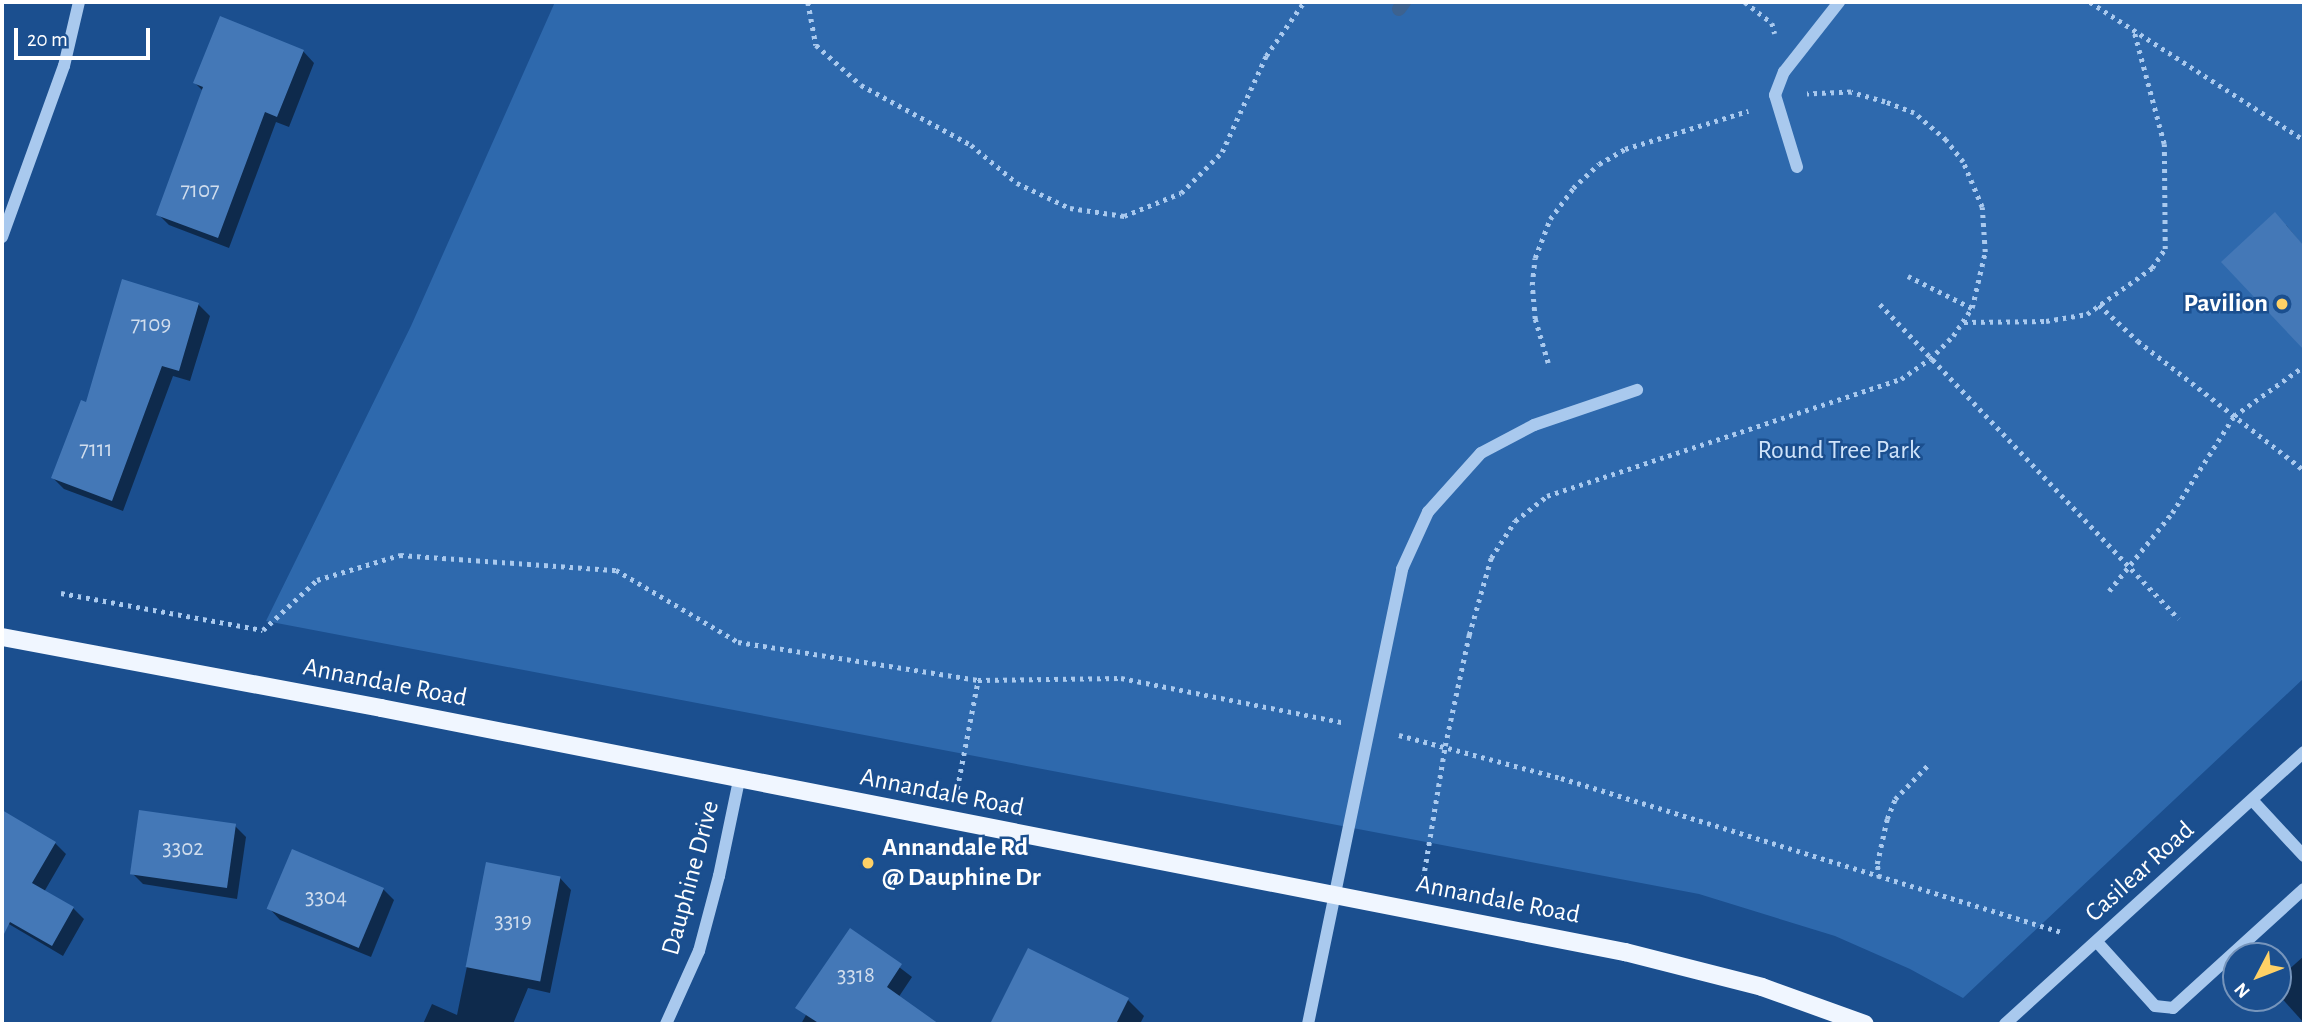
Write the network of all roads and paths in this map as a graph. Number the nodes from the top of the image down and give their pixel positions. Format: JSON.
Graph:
{"nodes":[{"id":1,"x":79,"y":2,"type":"edge"},
{"id":2,"x":808,"y":2,"type":"edge"},
{"id":3,"x":1304,"y":2,"type":"edge"},
{"id":4,"x":1745,"y":2,"type":"edge"},
{"id":5,"x":1839,"y":2,"type":"edge"},
{"id":6,"x":2090,"y":2,"type":"edge"},
{"id":7,"x":2134,"y":32,"type":"junction"},
{"id":8,"x":1784,"y":72,"type":"junction"},
{"id":9,"x":1778,"y":102,"type":"junction"},
{"id":10,"x":2304,"y":140,"type":"edge"},
{"id":11,"x":1797,"y":167,"type":"dead end"},
{"id":12,"x":2,"y":237,"type":"edge"},
{"id":13,"x":1908,"y":276,"type":"dead end"},
{"id":14,"x":1880,"y":304,"type":"dead end"},
{"id":15,"x":2099,"y":305,"type":"junction"},
{"id":16,"x":1972,"y":308,"type":"junction"},
{"id":17,"x":1964,"y":322,"type":"junction"},
{"id":18,"x":1930,"y":359,"type":"junction"},
{"id":19,"x":1548,"y":363,"type":"dead end"},
{"id":20,"x":2304,"y":366,"type":"edge"},
{"id":21,"x":1637,"y":390,"type":"dead end"},
{"id":22,"x":2234,"y":416,"type":"junction"},
{"id":23,"x":2304,"y":470,"type":"edge"},
{"id":24,"x":2128,"y":569,"type":"junction"},
{"id":25,"x":2109,"y":591,"type":"dead end"},
{"id":26,"x":61,"y":593,"type":"dead end"},
{"id":27,"x":2179,"y":619,"type":"dead end"},
{"id":28,"x":2,"y":638,"type":"edge"},
{"id":29,"x":978,"y":680,"type":"junction"},
{"id":30,"x":1371,"y":728,"type":"junction"},
{"id":31,"x":1445,"y":746,"type":"junction"},
{"id":32,"x":2304,"y":752,"type":"edge"},
{"id":33,"x":1929,"y":764,"type":"dead end"},
{"id":34,"x":739,"y":780,"type":"junction"},
{"id":35,"x":2253,"y":801,"type":"junction"},
{"id":36,"x":951,"y":821,"type":"junction"},
{"id":37,"x":2304,"y":856,"type":"edge"},
{"id":38,"x":1879,"y":878,"type":"junction"},
{"id":39,"x":2304,"y":889,"type":"edge"},
{"id":40,"x":1333,"y":894,"type":"junction"},
{"id":41,"x":1417,"y":911,"type":"junction"},
{"id":42,"x":2097,"y":942,"type":"junction"},
{"id":43,"x":666,"y":1024,"type":"edge"},
{"id":44,"x":1308,"y":1024,"type":"edge"},
{"id":45,"x":1865,"y":1024,"type":"edge"},
{"id":46,"x":2005,"y":1024,"type":"edge"}],
"edges":[{"from":1,"to":12,"type":"street"},
{"from":2,"to":3,"type":"path"},
{"from":4,"to":8,"type":"path"},
{"from":5,"to":8,"type":"street"},
{"from":6,"to":7,"type":"path"},
{"from":7,"to":10,"type":"path"},
{"from":7,"to":15,"type":"path"},
{"from":8,"to":9,"type":"street"},
{"from":9,"to":11,"type":"street"},
{"from":9,"to":16,"type":"path"},
{"from":9,"to":19,"type":"path"},
{"from":13,"to":16,"type":"path"},
{"from":14,"to":18,"type":"path"},
{"from":15,"to":17,"type":"path"},
{"from":15,"to":22,"type":"path"},
{"from":16,"to":17,"type":"path"},
{"from":17,"to":18,"type":"path"},
{"from":18,"to":24,"type":"path"},
{"from":18,"to":31,"type":"path"},
{"from":20,"to":22,"type":"path"},
{"from":21,"to":30,"type":"street"},
{"from":22,"to":23,"type":"path"},
{"from":22,"to":24,"type":"path"},
{"from":24,"to":25,"type":"path"},
{"from":24,"to":27,"type":"path"},
{"from":26,"to":29,"type":"path"},
{"from":28,"to":34,"type":"main road","name":"Annandale Road"},
{"from":29,"to":30,"type":"path"},
{"from":29,"to":36,"type":"path"},
{"from":30,"to":31,"type":"path"},
{"from":30,"to":40,"type":"street"},
{"from":31,"to":38,"type":"path"},
{"from":31,"to":41,"type":"path"},
{"from":32,"to":35,"type":"street","name":"Casilear Road"},
{"from":33,"to":38,"type":"path"},
{"from":34,"to":36,"type":"main road","name":"Annandale Road"},
{"from":34,"to":43,"type":"street","name":"Dauphine Drive"},
{"from":35,"to":37,"type":"street"},
{"from":35,"to":42,"type":"street","name":"Casilear Road"},
{"from":36,"to":40,"type":"main road","name":"Annandale Road"},
{"from":38,"to":42,"type":"path"},
{"from":39,"to":42,"type":"street"},
{"from":40,"to":41,"type":"main road","name":"Annandale Road"},
{"from":40,"to":44,"type":"street"},
{"from":41,"to":45,"type":"main road","name":"Annandale Road"},
{"from":42,"to":46,"type":"street","name":"Casilear Road"}]}
